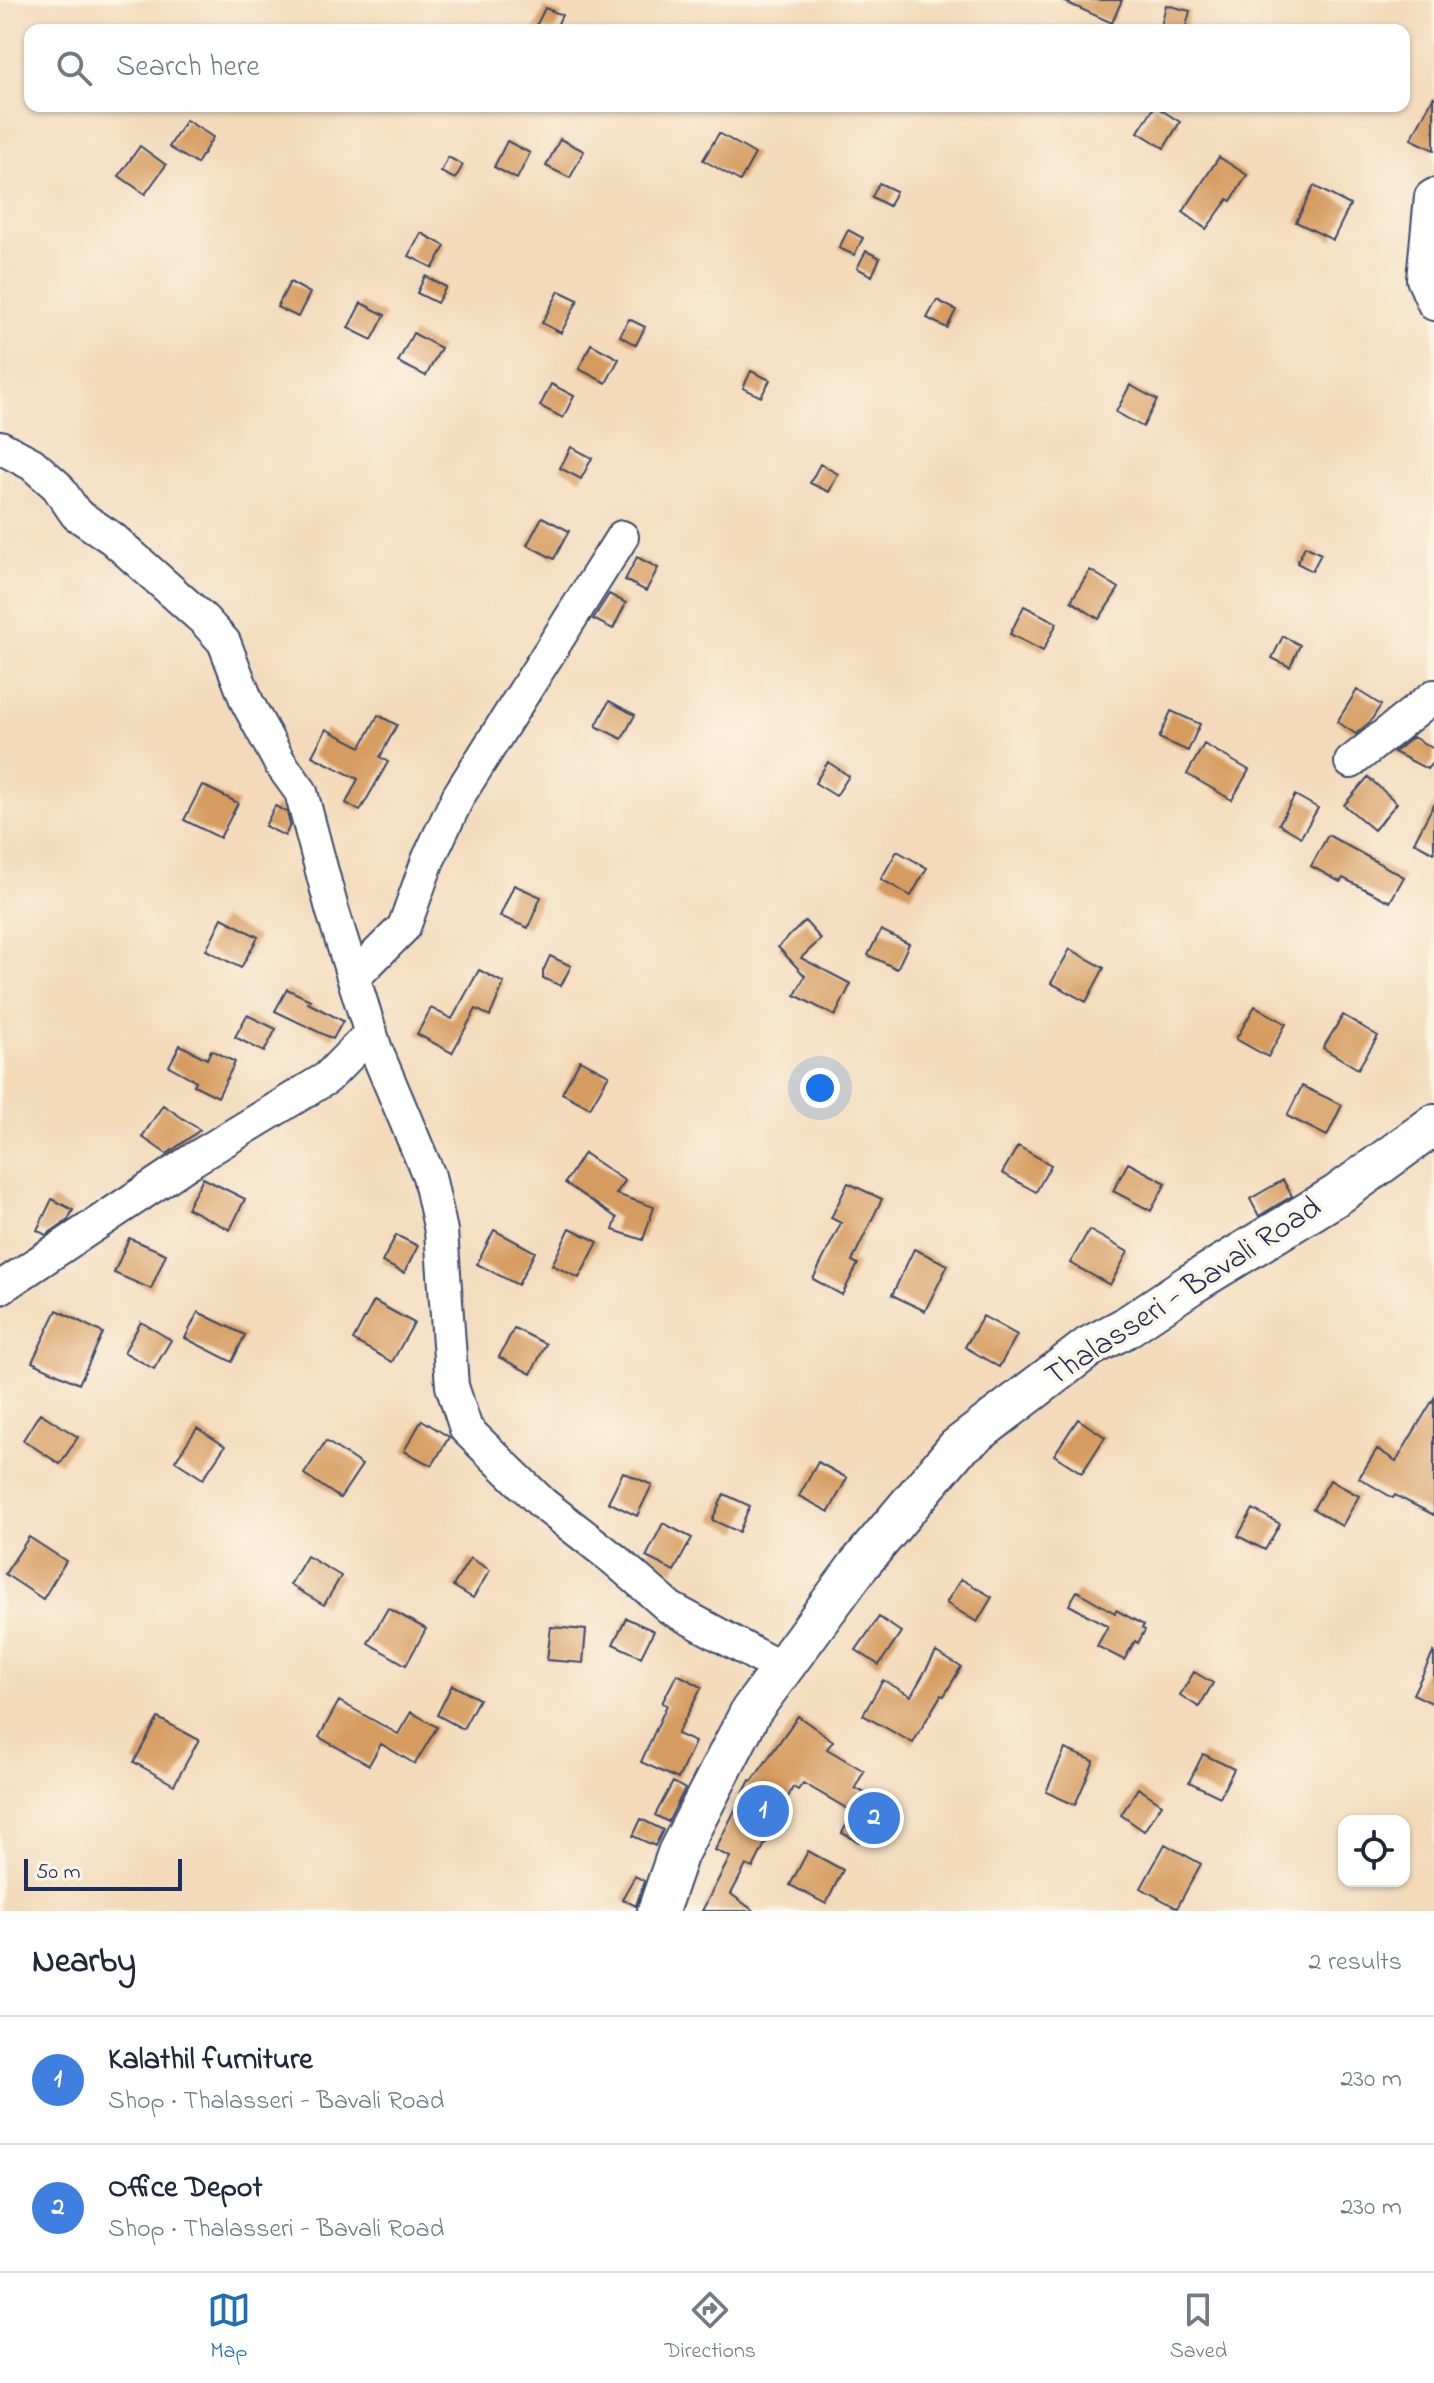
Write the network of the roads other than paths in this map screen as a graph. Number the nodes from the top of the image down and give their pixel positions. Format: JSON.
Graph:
{"nodes":[{"id":1,"x":1434,"y":195,"type":"edge"},
{"id":2,"x":1434,"y":304,"type":"edge"},
{"id":3,"x":0,"y":447,"type":"edge"},
{"id":4,"x":622,"y":537,"type":"dead end"},
{"id":5,"x":1434,"y":696,"type":"edge"},
{"id":6,"x":1351,"y":762,"type":"dead end"},
{"id":7,"x":354,"y":977,"type":"junction"},
{"id":8,"x":371,"y":1033,"type":"junction"},
{"id":9,"x":1434,"y":1125,"type":"edge"},
{"id":10,"x":0,"y":1288,"type":"edge"},
{"id":11,"x":782,"y":1669,"type":"junction"},
{"id":12,"x":658,"y":1911,"type":"edge"}],
"edges":[{"from":1,"to":2,"type":"street"},
{"from":3,"to":7,"type":"street"},
{"from":4,"to":7,"type":"street"},
{"from":5,"to":6,"type":"street"},
{"from":7,"to":8,"type":"street"},
{"from":8,"to":10,"type":"street"},
{"from":8,"to":11,"type":"street"},
{"from":9,"to":11,"type":"main road","name":"Thalasseri - Bavali Road"},
{"from":11,"to":12,"type":"main road","name":"Thalasseri - Bavali Road"}]}
